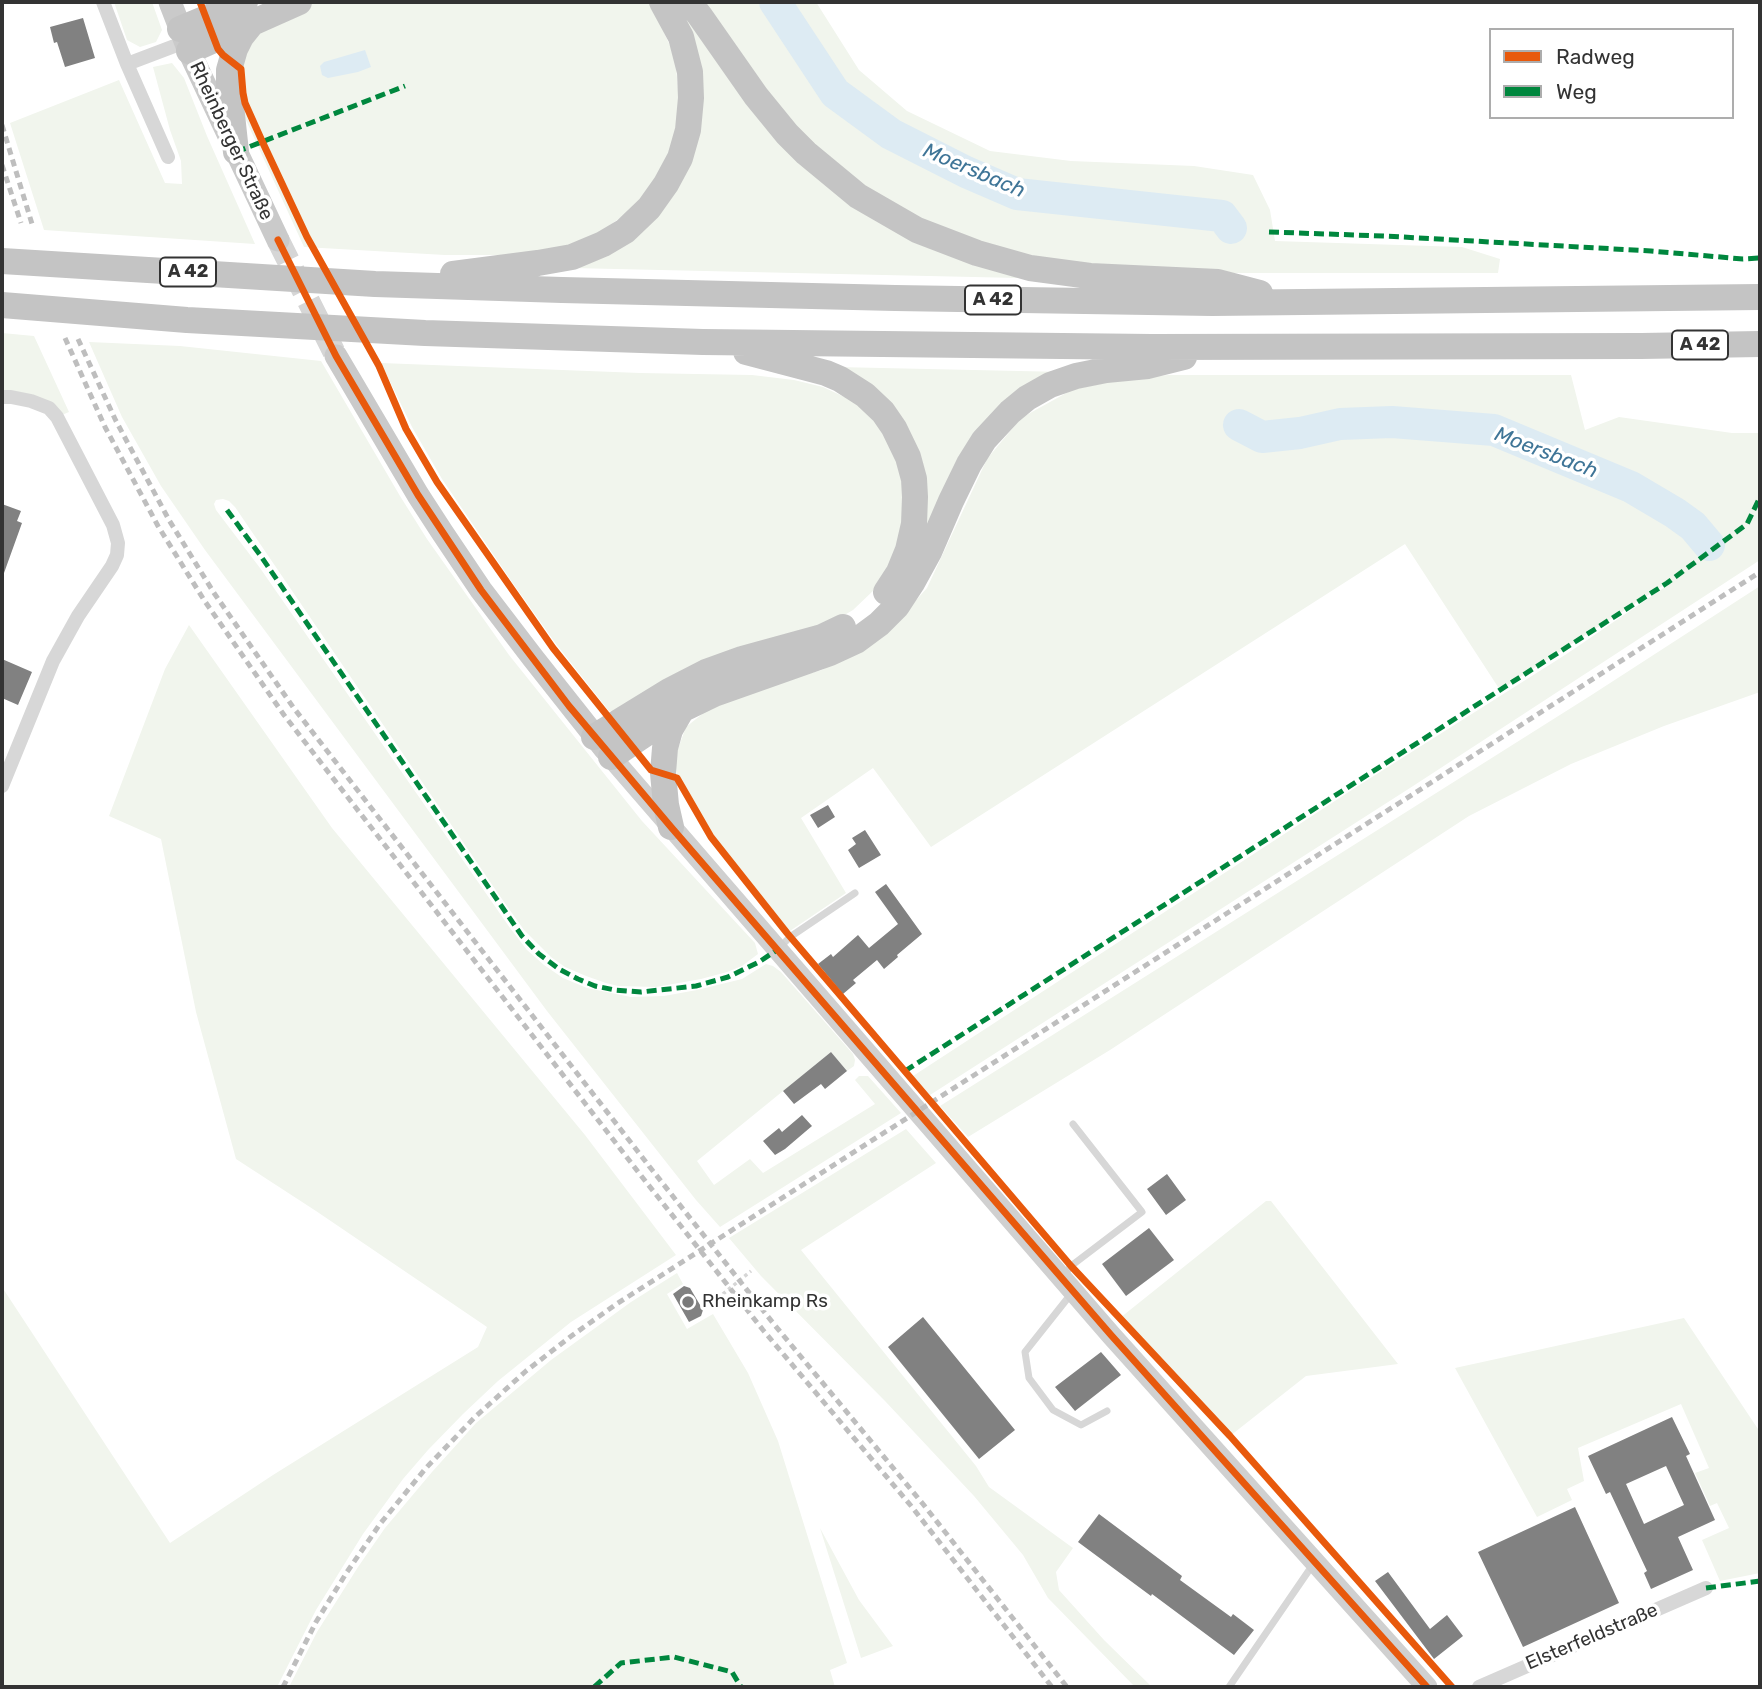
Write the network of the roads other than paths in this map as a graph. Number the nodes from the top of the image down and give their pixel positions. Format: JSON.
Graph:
{"nodes":[{"id":1,"x":103,"y":2,"type":"edge"},
{"id":2,"x":170,"y":2,"type":"edge"},
{"id":3,"x":299,"y":2,"type":"edge"},
{"id":4,"x":662,"y":2,"type":"edge"},
{"id":5,"x":688,"y":2,"type":"edge"},
{"id":6,"x":249,"y":12,"type":"edge"},
{"id":7,"x":185,"y":41,"type":"junction"},
{"id":8,"x":127,"y":64,"type":"junction"},
{"id":9,"x":236,"y":152,"type":"junction"},
{"id":10,"x":168,"y":157,"type":"dead end"},
{"id":11,"x":278,"y":240,"type":"tunnel mouth"},
{"id":12,"x":2,"y":261,"type":"edge"},
{"id":13,"x":375,"y":284,"type":"junction"},
{"id":14,"x":1760,"y":297,"type":"edge"},
{"id":15,"x":1296,"y":303,"type":"junction"},
{"id":16,"x":2,"y":305,"type":"edge"},
{"id":17,"x":703,"y":342,"type":"junction"},
{"id":18,"x":1760,"y":344,"type":"edge"},
{"id":19,"x":1223,"y":348,"type":"junction"},
{"id":20,"x":336,"y":356,"type":"tunnel mouth"},
{"id":21,"x":2,"y":397,"type":"edge"},
{"id":22,"x":681,"y":710,"type":"junction"},
{"id":23,"x":594,"y":737,"type":"junction"},
{"id":24,"x":611,"y":757,"type":"junction"},
{"id":25,"x":2,"y":786,"type":"edge"},
{"id":26,"x":671,"y":827,"type":"junction"},
{"id":27,"x":855,"y":893,"type":"dead end"},
{"id":28,"x":777,"y":950,"type":"junction"},
{"id":29,"x":1073,"y":1124,"type":"dead end"},
{"id":30,"x":1067,"y":1285,"type":"junction"},
{"id":31,"x":1107,"y":1410,"type":"dead end"},
{"id":32,"x":1314,"y":1562,"type":"junction"},
{"id":33,"x":1706,"y":1588,"type":"dead end"},
{"id":34,"x":1229,"y":1687,"type":"edge"},
{"id":35,"x":1427,"y":1687,"type":"edge"},
{"id":36,"x":1479,"y":1687,"type":"edge"}],
"edges":[{"from":1,"to":8,"type":"street"},
{"from":2,"to":7,"type":"main road","name":"Rheinberger Straße"},
{"from":3,"to":6,"type":"highway"},
{"from":4,"to":13,"type":"highway"},
{"from":5,"to":15,"type":"highway"},
{"from":6,"to":7,"type":"highway"},
{"from":6,"to":9,"type":"highway"},
{"from":7,"to":8,"type":"street","name":"Rheinberger Straße"},
{"from":7,"to":9,"type":"main road","name":"Rheinberger Straße"},
{"from":8,"to":10,"type":"street"},
{"from":9,"to":11,"type":"main road","name":"Rheinberger Straße"},
{"from":12,"to":13,"type":"highway","number":"A 42"},
{"from":13,"to":15,"type":"highway","number":"A 42"},
{"from":14,"to":15,"type":"highway","number":"A 42"},
{"from":16,"to":17,"type":"highway","number":"A 42"},
{"from":17,"to":19,"type":"highway","number":"A 42"},
{"from":17,"to":23,"type":"highway"},
{"from":18,"to":19,"type":"highway","number":"A 42"},
{"from":19,"to":22,"type":"highway"},
{"from":20,"to":23,"type":"main road"},
{"from":21,"to":25,"type":"street"},
{"from":22,"to":24,"type":"highway"},
{"from":22,"to":26,"type":"highway"},
{"from":23,"to":24,"type":"main road"},
{"from":24,"to":26,"type":"main road"},
{"from":26,"to":28,"type":"main road"},
{"from":27,"to":28,"type":"lane"},
{"from":28,"to":30,"type":"main road"},
{"from":29,"to":30,"type":"lane"},
{"from":30,"to":31,"type":"lane"},
{"from":30,"to":32,"type":"main road"},
{"from":32,"to":34,"type":"lane"},
{"from":32,"to":35,"type":"main road"},
{"from":33,"to":36,"type":"street","name":"Elsterfeldstraße"}]}
